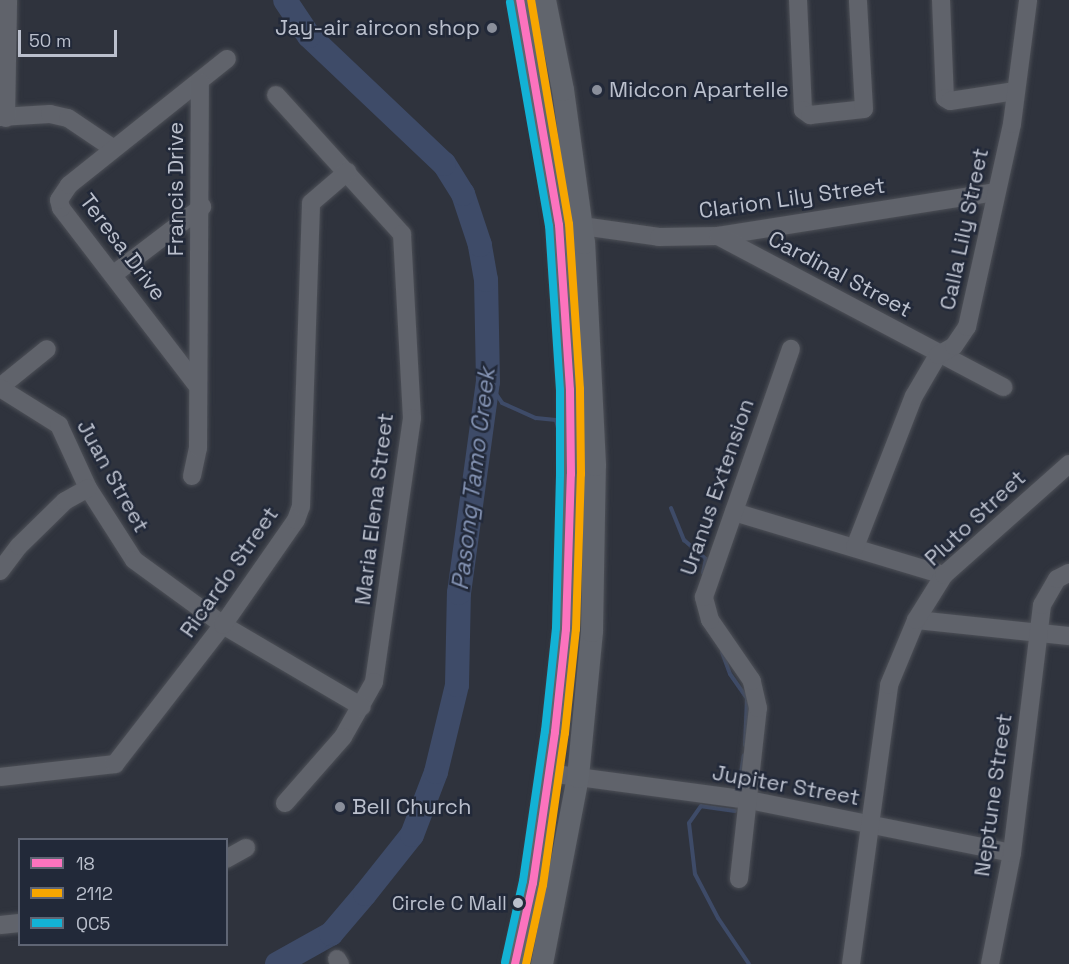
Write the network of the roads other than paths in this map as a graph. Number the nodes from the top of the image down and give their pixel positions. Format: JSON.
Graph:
{"nodes":[{"id":1,"x":8,"y":0,"type":"edge"},
{"id":2,"x":520,"y":0,"type":"edge"},
{"id":3,"x":545,"y":0,"type":"edge"},
{"id":4,"x":798,"y":0,"type":"edge"},
{"id":5,"x":858,"y":0,"type":"edge"},
{"id":6,"x":941,"y":0,"type":"edge"},
{"id":7,"x":1028,"y":0,"type":"edge"},
{"id":8,"x":227,"y":59,"type":"dead end"},
{"id":9,"x":200,"y":82,"type":"junction"},
{"id":10,"x":1015,"y":91,"type":"junction"},
{"id":11,"x":276,"y":95,"type":"dead end"},
{"id":12,"x":3,"y":117,"type":"edge"},
{"id":13,"x":114,"y":148,"type":"junction"},
{"id":14,"x":347,"y":172,"type":"junction"},
{"id":15,"x":997,"y":192,"type":"junction"},
{"id":16,"x":202,"y":207,"type":"junction"},
{"id":17,"x":582,"y":224,"type":"junction"},
{"id":18,"x":559,"y":225,"type":"junction"},
{"id":19,"x":718,"y":236,"type":"junction"},
{"id":20,"x":114,"y":274,"type":"junction"},
{"id":21,"x":47,"y":349,"type":"dead end"},
{"id":22,"x":791,"y":349,"type":"dead end"},
{"id":23,"x":938,"y":355,"type":"junction"},
{"id":24,"x":196,"y":384,"type":"junction"},
{"id":25,"x":1003,"y":387,"type":"dead end"},
{"id":26,"x":0,"y":388,"type":"edge"},
{"id":27,"x":1069,"y":464,"type":"edge"},
{"id":28,"x":192,"y":476,"type":"dead end"},
{"id":29,"x":88,"y":488,"type":"junction"},
{"id":30,"x":734,"y":512,"type":"junction"},
{"id":31,"x":855,"y":548,"type":"junction"},
{"id":32,"x":0,"y":571,"type":"edge"},
{"id":33,"x":1069,"y":573,"type":"edge"},
{"id":34,"x":945,"y":575,"type":"junction"},
{"id":35,"x":916,"y":620,"type":"junction"},
{"id":36,"x":223,"y":625,"type":"junction"},
{"id":37,"x":1038,"y":632,"type":"junction"},
{"id":38,"x":1069,"y":636,"type":"edge"},
{"id":39,"x":362,"y":707,"type":"junction"},
{"id":40,"x":549,"y":772,"type":"junction"},
{"id":41,"x":0,"y":777,"type":"edge"},
{"id":42,"x":578,"y":777,"type":"junction"},
{"id":43,"x":749,"y":800,"type":"junction"},
{"id":44,"x":285,"y":803,"type":"dead end"},
{"id":45,"x":871,"y":824,"type":"junction"},
{"id":46,"x":246,"y":848,"type":"dead end"},
{"id":47,"x":1012,"y":853,"type":"junction"},
{"id":48,"x":228,"y":858,"type":"edge"},
{"id":49,"x":740,"y":879,"type":"dead end"},
{"id":50,"x":18,"y":923,"type":"edge"},
{"id":51,"x":0,"y":925,"type":"edge"},
{"id":52,"x":515,"y":964,"type":"edge"},
{"id":53,"x":542,"y":964,"type":"edge"},
{"id":54,"x":851,"y":964,"type":"edge"},
{"id":55,"x":990,"y":964,"type":"edge"}],
"edges":[{"from":1,"to":12,"type":"street"},
{"from":2,"to":18,"type":"main road"},
{"from":3,"to":17,"type":"main road"},
{"from":4,"to":5,"type":"street"},
{"from":6,"to":10,"type":"street"},
{"from":7,"to":10,"type":"street","name":"Calla Lily Street"},
{"from":8,"to":9,"type":"street","name":"Teresa Drive"},
{"from":9,"to":13,"type":"street","name":"Teresa Drive"},
{"from":9,"to":16,"type":"street","name":"Francis Drive"},
{"from":10,"to":15,"type":"street","name":"Calla Lily Street"},
{"from":11,"to":14,"type":"street","name":"Maria Elena Street"},
{"from":12,"to":13,"type":"street"},
{"from":13,"to":20,"type":"street","name":"Teresa Drive"},
{"from":14,"to":36,"type":"street","name":"Ricardo Street"},
{"from":14,"to":39,"type":"street","name":"Maria Elena Street"},
{"from":15,"to":19,"type":"street","name":"Clarion Lily Street"},
{"from":15,"to":23,"type":"street","name":"Calla Lily Street"},
{"from":16,"to":20,"type":"street"},
{"from":16,"to":24,"type":"street","name":"Francis Drive"},
{"from":17,"to":18,"type":"street","name":"Clarion Lily Street"},
{"from":17,"to":19,"type":"street","name":"Clarion Lily Street"},
{"from":17,"to":42,"type":"main road"},
{"from":18,"to":40,"type":"main road"},
{"from":19,"to":23,"type":"street","name":"Cardinal Street"},
{"from":20,"to":24,"type":"street","name":"Teresa Drive"},
{"from":21,"to":26,"type":"street"},
{"from":22,"to":30,"type":"street","name":"Uranus Extension"},
{"from":23,"to":25,"type":"street","name":"Cardinal Street"},
{"from":23,"to":31,"type":"street","name":"Calla Lily Street"},
{"from":24,"to":28,"type":"street","name":"Francis Drive"},
{"from":26,"to":29,"type":"street","name":"Juan Street"},
{"from":27,"to":34,"type":"street","name":"Pluto Street"},
{"from":29,"to":32,"type":"street"},
{"from":29,"to":36,"type":"street","name":"Juan Street"},
{"from":30,"to":31,"type":"street"},
{"from":30,"to":43,"type":"street","name":"Uranus Extension"},
{"from":31,"to":34,"type":"street"},
{"from":33,"to":37,"type":"street","name":"Neptune Street"},
{"from":34,"to":35,"type":"street","name":"Pluto Street"},
{"from":35,"to":37,"type":"street"},
{"from":35,"to":45,"type":"street","name":"Pluto Street"},
{"from":36,"to":39,"type":"street","name":"Juan Street"},
{"from":36,"to":41,"type":"street","name":"Ricardo Street"},
{"from":37,"to":38,"type":"street"},
{"from":37,"to":47,"type":"street","name":"Neptune Street"},
{"from":39,"to":44,"type":"street","name":"Maria Elena Street"},
{"from":40,"to":42,"type":"street","name":"Jupiter Street"},
{"from":40,"to":52,"type":"main road"},
{"from":42,"to":43,"type":"street","name":"Jupiter Street"},
{"from":42,"to":53,"type":"main road"},
{"from":43,"to":45,"type":"street","name":"Jupiter Street"},
{"from":43,"to":49,"type":"street","name":"Uranus Extension"},
{"from":45,"to":47,"type":"street","name":"Jupiter Street"},
{"from":45,"to":54,"type":"street","name":"Pluto Street"},
{"from":46,"to":48,"type":"street"},
{"from":47,"to":55,"type":"street","name":"Neptune Street"},
{"from":50,"to":51,"type":"street"}]}
